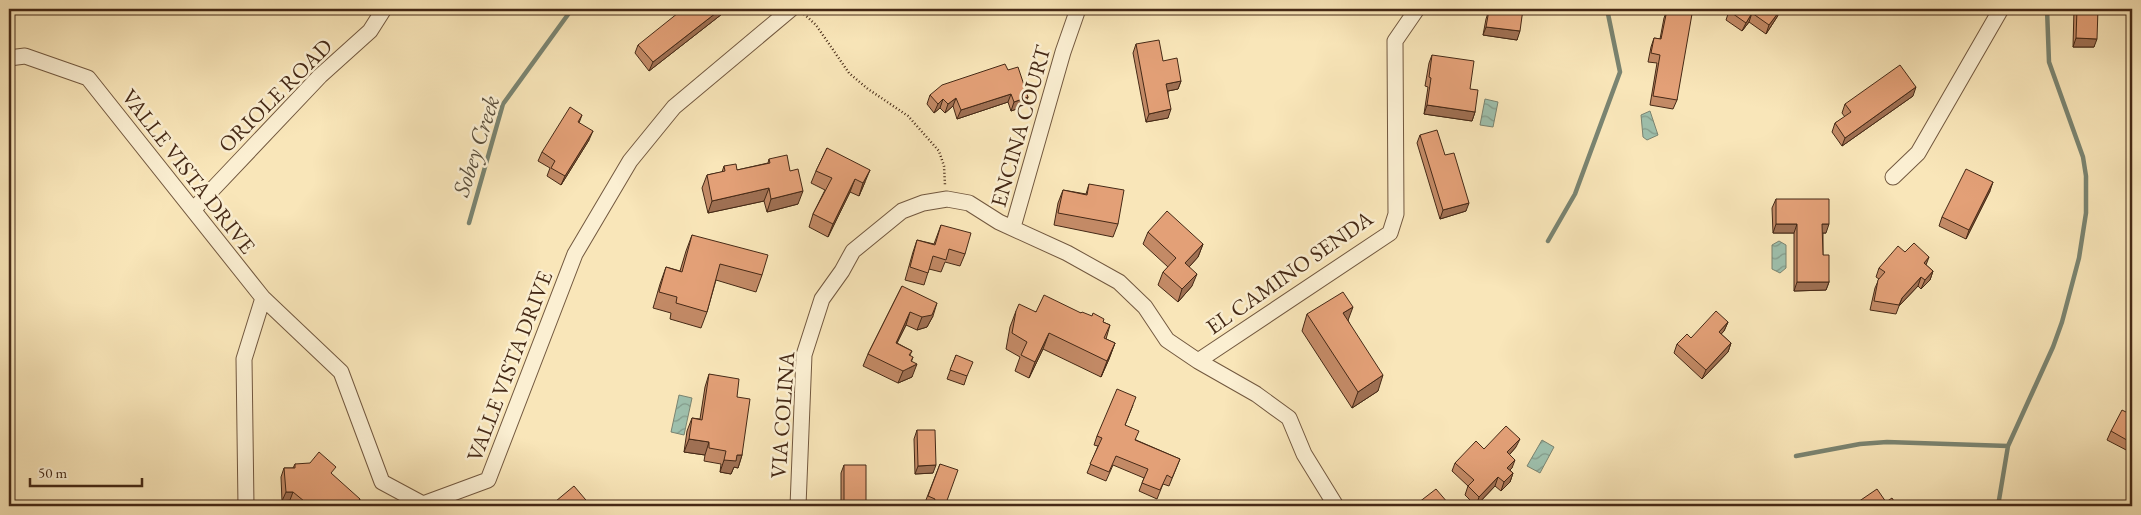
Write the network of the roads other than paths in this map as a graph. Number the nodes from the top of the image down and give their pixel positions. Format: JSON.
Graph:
{"nodes":[{"id":1,"x":384,"y":9,"type":"edge"},
{"id":2,"x":791,"y":9,"type":"edge"},
{"id":3,"x":1078,"y":9,"type":"edge"},
{"id":4,"x":1417,"y":9,"type":"edge"},
{"id":5,"x":2001,"y":9,"type":"edge"},
{"id":6,"x":9,"y":58,"type":"edge"},
{"id":7,"x":1893,"y":177,"type":"dead end"},
{"id":8,"x":193,"y":210,"type":"junction"},
{"id":9,"x":1013,"y":227,"type":"junction"},
{"id":10,"x":262,"y":298,"type":"junction"},
{"id":11,"x":1198,"y":361,"type":"junction"},
{"id":12,"x":449,"y":501,"type":"edge"},
{"id":13,"x":246,"y":506,"type":"edge"},
{"id":14,"x":798,"y":506,"type":"edge"},
{"id":15,"x":1336,"y":506,"type":"edge"}],
"edges":[{"from":1,"to":8,"type":"street","name":"ORIOLE ROAD"},
{"from":2,"to":12,"type":"street","name":"VALLE VISTA DRIVE"},
{"from":3,"to":9,"type":"street","name":"ENCINA COURT"},
{"from":4,"to":11,"type":"street","name":"EL CAMINO SENDA"},
{"from":5,"to":7,"type":"street"},
{"from":6,"to":8,"type":"street","name":"VALLE VISTA DRIVE"},
{"from":8,"to":10,"type":"street","name":"VALLE VISTA DRIVE"},
{"from":9,"to":11,"type":"street","name":"VIA COLINA"},
{"from":9,"to":14,"type":"street","name":"VIA COLINA"},
{"from":10,"to":12,"type":"street","name":"VALLE VISTA DRIVE"},
{"from":10,"to":13,"type":"street"},
{"from":11,"to":15,"type":"street","name":"VIA COLINA"}]}
